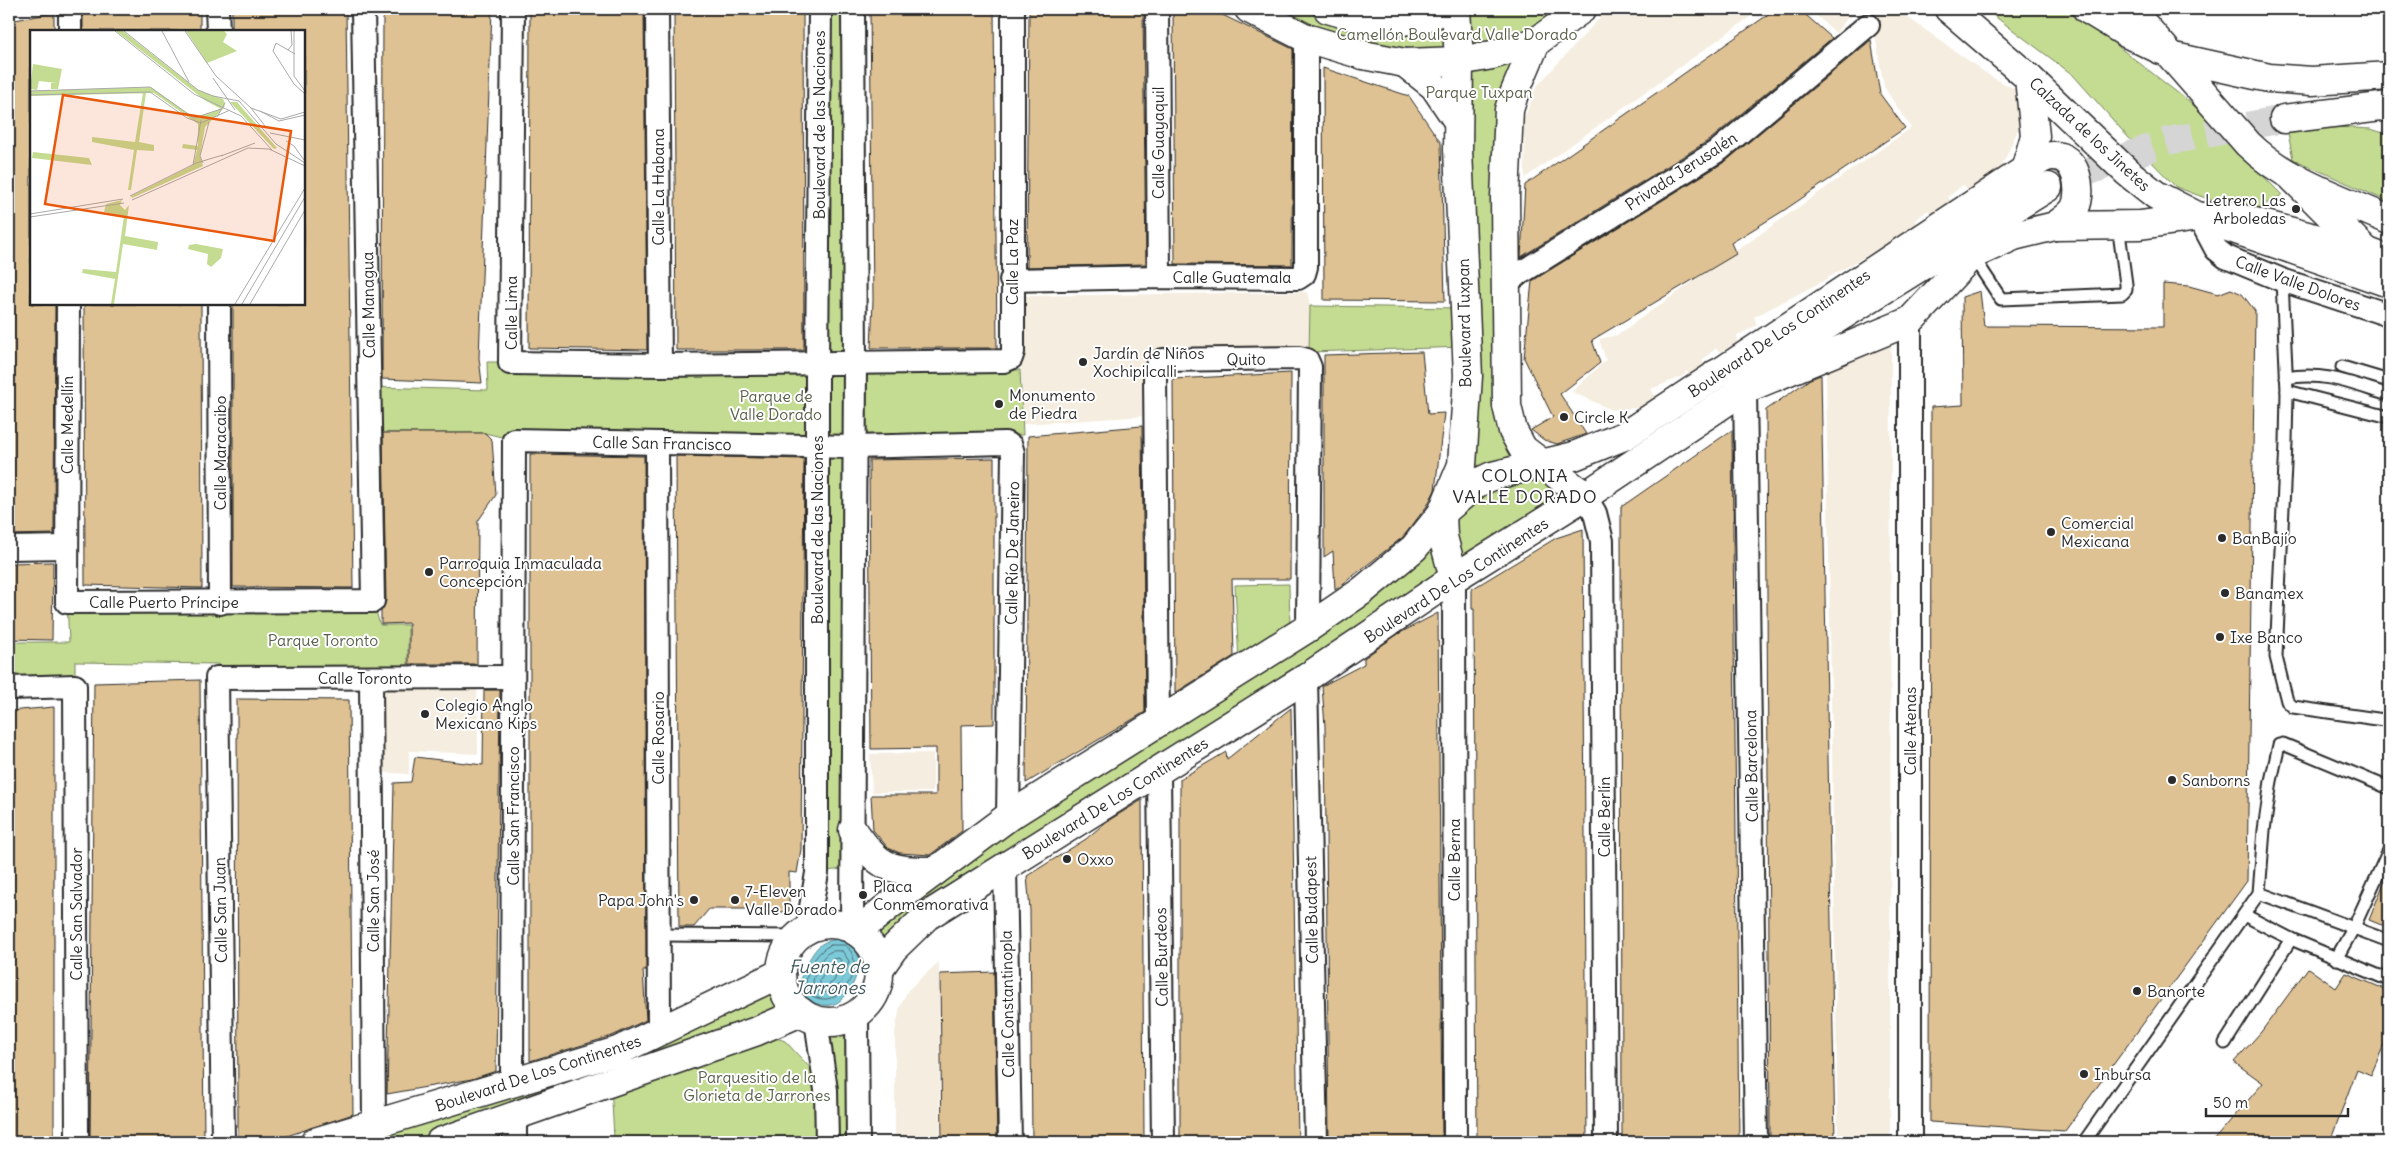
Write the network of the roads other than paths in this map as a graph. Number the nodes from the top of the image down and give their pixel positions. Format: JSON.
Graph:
{"nodes":[{"id":1,"x":70,"y":9,"type":"edge"},
{"id":2,"x":218,"y":9,"type":"edge"},
{"id":3,"x":363,"y":9,"type":"edge"},
{"id":4,"x":513,"y":9,"type":"edge"},
{"id":5,"x":657,"y":9,"type":"edge"},
{"id":6,"x":820,"y":9,"type":"edge"},
{"id":7,"x":853,"y":9,"type":"edge"},
{"id":8,"x":1013,"y":9,"type":"edge"},
{"id":9,"x":1158,"y":9,"type":"edge"},
{"id":10,"x":1249,"y":9,"type":"edge"},
{"id":11,"x":1328,"y":9,"type":"edge"},
{"id":12,"x":1446,"y":9,"type":"edge"},
{"id":13,"x":1456,"y":9,"type":"edge"},
{"id":14,"x":1582,"y":9,"type":"edge"},
{"id":15,"x":1949,"y":9,"type":"edge"},
{"id":16,"x":2087,"y":9,"type":"edge"},
{"id":17,"x":2130,"y":9,"type":"edge"},
{"id":18,"x":1868,"y":25,"type":"dead end"},
{"id":19,"x":70,"y":30,"type":"edge"},
{"id":20,"x":218,"y":30,"type":"edge"},
{"id":21,"x":1306,"y":38,"type":"junction"},
{"id":22,"x":1536,"y":42,"type":"junction"},
{"id":23,"x":2174,"y":57,"type":"junction"},
{"id":24,"x":1459,"y":61,"type":"junction"},
{"id":25,"x":1406,"y":63,"type":"junction"},
{"id":26,"x":2389,"y":76,"type":"edge"},
{"id":27,"x":2029,"y":78,"type":"junction"},
{"id":28,"x":2389,"y":106,"type":"edge"},
{"id":29,"x":2357,"y":111,"type":"junction"},
{"id":30,"x":2284,"y":119,"type":"tunnel mouth"},
{"id":31,"x":1457,"y":120,"type":"junction"},
{"id":32,"x":2389,"y":120,"type":"edge"},
{"id":33,"x":2025,"y":170,"type":"junction"},
{"id":34,"x":2293,"y":178,"type":"junction"},
{"id":35,"x":2048,"y":187,"type":"tunnel mouth"},
{"id":36,"x":2199,"y":217,"type":"junction"},
{"id":37,"x":2389,"y":220,"type":"edge"},
{"id":38,"x":2118,"y":225,"type":"junction"},
{"id":39,"x":2055,"y":226,"type":"junction"},
{"id":40,"x":1972,"y":255,"type":"junction"},
{"id":41,"x":2378,"y":256,"type":"edge"},
{"id":42,"x":1159,"y":277,"type":"junction"},
{"id":43,"x":1012,"y":280,"type":"junction"},
{"id":44,"x":2282,"y":280,"type":"junction"},
{"id":45,"x":1506,"y":282,"type":"junction"},
{"id":46,"x":2389,"y":282,"type":"edge"},
{"id":47,"x":68,"y":305,"type":"edge"},
{"id":48,"x":219,"y":305,"type":"edge"},
{"id":49,"x":2389,"y":315,"type":"edge"},
{"id":50,"x":1910,"y":321,"type":"junction"},
{"id":51,"x":855,"y":363,"type":"junction"},
{"id":52,"x":817,"y":364,"type":"junction"},
{"id":53,"x":660,"y":365,"type":"junction"},
{"id":54,"x":2342,"y":367,"type":"dead end"},
{"id":55,"x":1716,"y":374,"type":"junction"},
{"id":56,"x":2286,"y":378,"type":"junction"},
{"id":57,"x":2389,"y":381,"type":"edge"},
{"id":58,"x":1745,"y":389,"type":"junction"},
{"id":59,"x":2287,"y":391,"type":"junction"},
{"id":60,"x":2389,"y":395,"type":"edge"},
{"id":61,"x":2389,"y":416,"type":"edge"},
{"id":62,"x":657,"y":443,"type":"junction"},
{"id":63,"x":818,"y":447,"type":"junction"},
{"id":64,"x":854,"y":447,"type":"junction"},
{"id":65,"x":1542,"y":465,"type":"junction"},
{"id":66,"x":1585,"y":496,"type":"junction"},
{"id":67,"x":1442,"y":513,"type":"junction"},
{"id":68,"x":66,"y":546,"type":"junction"},
{"id":69,"x":9,"y":548,"type":"edge"},
{"id":70,"x":1454,"y":578,"type":"junction"},
{"id":71,"x":373,"y":601,"type":"joint"},
{"id":72,"x":220,"y":603,"type":"junction"},
{"id":73,"x":1308,"y":628,"type":"junction"},
{"id":74,"x":513,"y":677,"type":"junction"},
{"id":75,"x":217,"y":678,"type":"joint"},
{"id":76,"x":371,"y":678,"type":"junction"},
{"id":77,"x":1306,"y":678,"type":"junction"},
{"id":78,"x":9,"y":688,"type":"edge"},
{"id":79,"x":2389,"y":715,"type":"edge"},
{"id":80,"x":1158,"y":723,"type":"junction"},
{"id":81,"x":1159,"y":772,"type":"junction"},
{"id":82,"x":2389,"y":788,"type":"edge"},
{"id":83,"x":1008,"y":817,"type":"junction"},
{"id":84,"x":853,"y":830,"type":"junction"},
{"id":85,"x":2389,"y":850,"type":"edge"},
{"id":86,"x":1005,"y":866,"type":"junction"},
{"id":87,"x":935,"y":871,"type":"junction"},
{"id":88,"x":2259,"y":893,"type":"junction"},
{"id":89,"x":2244,"y":915,"type":"junction"},
{"id":90,"x":2354,"y":927,"type":"junction"},
{"id":91,"x":854,"y":931,"type":"junction"},
{"id":92,"x":803,"y":933,"type":"junction"},
{"id":93,"x":658,"y":935,"type":"junction"},
{"id":94,"x":2291,"y":940,"type":"junction"},
{"id":95,"x":2389,"y":941,"type":"edge"},
{"id":96,"x":2336,"y":959,"type":"junction"},
{"id":97,"x":879,"y":969,"type":"junction"},
{"id":98,"x":781,"y":973,"type":"junction"},
{"id":99,"x":2389,"y":980,"type":"edge"},
{"id":100,"x":857,"y":1014,"type":"junction"},
{"id":101,"x":808,"y":1016,"type":"junction"},
{"id":102,"x":658,"y":1033,"type":"junction"},
{"id":103,"x":2225,"y":1043,"type":"dead end"},
{"id":104,"x":512,"y":1084,"type":"junction"},
{"id":105,"x":432,"y":1108,"type":"junction"},
{"id":106,"x":374,"y":1125,"type":"junction"},
{"id":107,"x":515,"y":1130,"type":"edge"},
{"id":108,"x":77,"y":1142,"type":"edge"},
{"id":109,"x":223,"y":1142,"type":"edge"},
{"id":110,"x":315,"y":1142,"type":"edge"},
{"id":111,"x":440,"y":1142,"type":"edge"},
{"id":112,"x":827,"y":1142,"type":"edge"},
{"id":113,"x":858,"y":1142,"type":"edge"},
{"id":114,"x":1010,"y":1142,"type":"edge"},
{"id":115,"x":1163,"y":1142,"type":"edge"},
{"id":116,"x":1316,"y":1142,"type":"edge"},
{"id":117,"x":1455,"y":1142,"type":"edge"},
{"id":118,"x":1606,"y":1142,"type":"edge"},
{"id":119,"x":1756,"y":1142,"type":"edge"},
{"id":120,"x":1910,"y":1142,"type":"edge"},
{"id":121,"x":2084,"y":1142,"type":"edge"}],
"edges":[{"from":1,"to":19,"type":"street"},
{"from":2,"to":20,"type":"street"},
{"from":3,"to":71,"type":"street","name":"Calle Managua"},
{"from":4,"to":53,"type":"street","name":"Calle Lima"},
{"from":5,"to":53,"type":"street","name":"Calle La Habana"},
{"from":6,"to":52,"type":"street","name":"Boulevard de las Naciones"},
{"from":7,"to":51,"type":"street"},
{"from":8,"to":43,"type":"street","name":"Calle La Paz"},
{"from":9,"to":42,"type":"street","name":"Calle Guayaquil"},
{"from":10,"to":21,"type":"main road"},
{"from":11,"to":12,"type":"main road"},
{"from":13,"to":24,"type":"main road","name":"Boulevard Tuxpan"},
{"from":14,"to":22,"type":"main road"},
{"from":15,"to":27,"type":"main road","name":"Calzada de los Jinetes"},
{"from":16,"to":23,"type":"main road"},
{"from":17,"to":23,"type":"main road"},
{"from":18,"to":45,"type":"street","name":"Privada Jerusalén"},
{"from":21,"to":25,"type":"main road"},
{"from":21,"to":42,"type":"street","name":"Calle Guatemala"},
{"from":22,"to":24,"type":"main road"},
{"from":22,"to":45,"type":"main road"},
{"from":23,"to":26,"type":"main road"},
{"from":23,"to":34,"type":"main road"},
{"from":24,"to":25,"type":"main road"},
{"from":24,"to":31,"type":"main road","name":"Boulevard Tuxpan"},
{"from":25,"to":31,"type":"main road"},
{"from":27,"to":33,"type":"main road"},
{"from":27,"to":36,"type":"main road","name":"Calzada de los Jinetes"},
{"from":28,"to":29,"type":"main road"},
{"from":29,"to":30,"type":"main road"},
{"from":29,"to":32,"type":"main road"},
{"from":31,"to":67,"type":"main road","name":"Boulevard Tuxpan"},
{"from":33,"to":39,"type":"main road","name":"Boulevard De Los Continentes"},
{"from":33,"to":55,"type":"main road","name":"Boulevard De Los Continentes"},
{"from":34,"to":37,"type":"main road"},
{"from":34,"to":41,"type":"main road"},
{"from":35,"to":55,"type":"main road"},
{"from":36,"to":38,"type":"main road","name":"Boulevard De Los Continentes"},
{"from":36,"to":41,"type":"main road","name":"Boulevard De Los Continentes"},
{"from":36,"to":44,"type":"street","name":"Calle Valle Dolores"},
{"from":36,"to":46,"type":"main road","name":"Calzada de los Jinetes"},
{"from":38,"to":39,"type":"main road","name":"Boulevard De Los Continentes"},
{"from":38,"to":40,"type":"lane"},
{"from":39,"to":40,"type":"main road","name":"Boulevard De Los Continentes"},
{"from":40,"to":50,"type":"main road","name":"Boulevard De Los Continentes"},
{"from":42,"to":43,"type":"street","name":"Calle Guatemala"},
{"from":43,"to":51,"type":"street","name":"Calle La Paz"},
{"from":44,"to":49,"type":"street","name":"Calle Valle Dolores"},
{"from":44,"to":56,"type":"lane"},
{"from":45,"to":65,"type":"main road"},
{"from":47,"to":68,"type":"street","name":"Calle Medellín"},
{"from":48,"to":72,"type":"street","name":"Calle Maracaibo"},
{"from":50,"to":58,"type":"main road","name":"Boulevard De Los Continentes"},
{"from":50,"to":120,"type":"street","name":"Calle Atenas"},
{"from":51,"to":52,"type":"street","name":"Calle Lima"},
{"from":51,"to":64,"type":"street"},
{"from":52,"to":53,"type":"street","name":"Calle Lima"},
{"from":52,"to":63,"type":"street","name":"Boulevard de las Naciones"},
{"from":54,"to":57,"type":"lane"},
{"from":55,"to":65,"type":"main road","name":"Boulevard De Los Continentes"},
{"from":56,"to":59,"type":"lane"},
{"from":56,"to":60,"type":"lane"},
{"from":58,"to":66,"type":"main road","name":"Boulevard De Los Continentes"},
{"from":58,"to":119,"type":"street","name":"Calle Barcelona"},
{"from":59,"to":61,"type":"lane"},
{"from":59,"to":79,"type":"lane"},
{"from":62,"to":63,"type":"street","name":"Calle San Francisco"},
{"from":62,"to":74,"type":"street","name":"Calle San Francisco"},
{"from":62,"to":93,"type":"street","name":"Calle Rosario"},
{"from":63,"to":64,"type":"street","name":"Calle San Francisco"},
{"from":63,"to":92,"type":"street","name":"Boulevard de las Naciones"},
{"from":64,"to":83,"type":"street","name":"Calle Río De Janeiro"},
{"from":64,"to":84,"type":"street"},
{"from":65,"to":66,"type":"main road"},
{"from":65,"to":67,"type":"main road","name":"Boulevard De Los Continentes"},
{"from":66,"to":70,"type":"main road","name":"Boulevard De Los Continentes"},
{"from":66,"to":118,"type":"street","name":"Calle Berlín"},
{"from":67,"to":70,"type":"main road","name":"Boulevard Tuxpan"},
{"from":67,"to":73,"type":"main road","name":"Boulevard De Los Continentes"},
{"from":68,"to":69,"type":"street"},
{"from":68,"to":72,"type":"street","name":"Calle Puerto Príncipe"},
{"from":70,"to":77,"type":"main road","name":"Boulevard De Los Continentes"},
{"from":70,"to":117,"type":"street","name":"Calle Berna"},
{"from":71,"to":72,"type":"street","name":"Calle Puerto Príncipe"},
{"from":73,"to":80,"type":"main road","name":"Boulevard De Los Continentes"},
{"from":73,"to":80,"type":"street","name":"Quito"},
{"from":74,"to":76,"type":"street","name":"Calle Toronto"},
{"from":74,"to":104,"type":"street","name":"Calle San Francisco"},
{"from":75,"to":76,"type":"street","name":"Calle Toronto"},
{"from":75,"to":109,"type":"street","name":"Calle San Juan"},
{"from":76,"to":106,"type":"street","name":"Calle San José"},
{"from":77,"to":81,"type":"main road","name":"Boulevard De Los Continentes"},
{"from":77,"to":116,"type":"street","name":"Calle Budapest"},
{"from":78,"to":108,"type":"street","name":"Calle San Salvador"},
{"from":80,"to":83,"type":"main road","name":"Boulevard De Los Continentes"},
{"from":81,"to":86,"type":"main road","name":"Boulevard De Los Continentes"},
{"from":81,"to":115,"type":"street","name":"Calle Burdeos"},
{"from":82,"to":88,"type":"lane"},
{"from":83,"to":87,"type":"main road","name":"Boulevard De Los Continentes"},
{"from":84,"to":87,"type":"main road"},
{"from":84,"to":91,"type":"street"},
{"from":85,"to":90,"type":"lane"},
{"from":86,"to":97,"type":"main road","name":"Boulevard De Los Continentes"},
{"from":86,"to":114,"type":"street","name":"Calle Constantinopla"},
{"from":87,"to":91,"type":"main road","name":"Boulevard De Los Continentes"},
{"from":88,"to":89,"type":"lane"},
{"from":88,"to":90,"type":"lane"},
{"from":89,"to":94,"type":"lane"},
{"from":89,"to":121,"type":"lane"},
{"from":90,"to":95,"type":"lane"},
{"from":90,"to":96,"type":"lane"},
{"from":91,"to":92,"type":"main road"},
{"from":91,"to":97,"type":"main road"},
{"from":92,"to":93,"type":"lane"},
{"from":92,"to":98,"type":"main road"},
{"from":93,"to":102,"type":"street","name":"Calle Rosario"},
{"from":94,"to":96,"type":"lane"},
{"from":94,"to":103,"type":"lane"},
{"from":96,"to":99,"type":"lane"},
{"from":97,"to":100,"type":"main road"},
{"from":98,"to":101,"type":"main road"},
{"from":98,"to":102,"type":"main road","name":"Boulevard De Los Continentes"},
{"from":100,"to":101,"type":"main road"},
{"from":100,"to":113,"type":"street"},
{"from":101,"to":107,"type":"main road","name":"Boulevard De Los Continentes"},
{"from":101,"to":112,"type":"street"},
{"from":102,"to":104,"type":"main road","name":"Boulevard De Los Continentes"},
{"from":104,"to":105,"type":"main road","name":"Boulevard De Los Continentes"},
{"from":105,"to":106,"type":"main road","name":"Boulevard De Los Continentes"},
{"from":105,"to":111,"type":"main road"},
{"from":106,"to":110,"type":"main road","name":"Boulevard De Los Continentes"},
{"from":107,"to":111,"type":"main road","name":"Boulevard De Los Continentes"}]}
